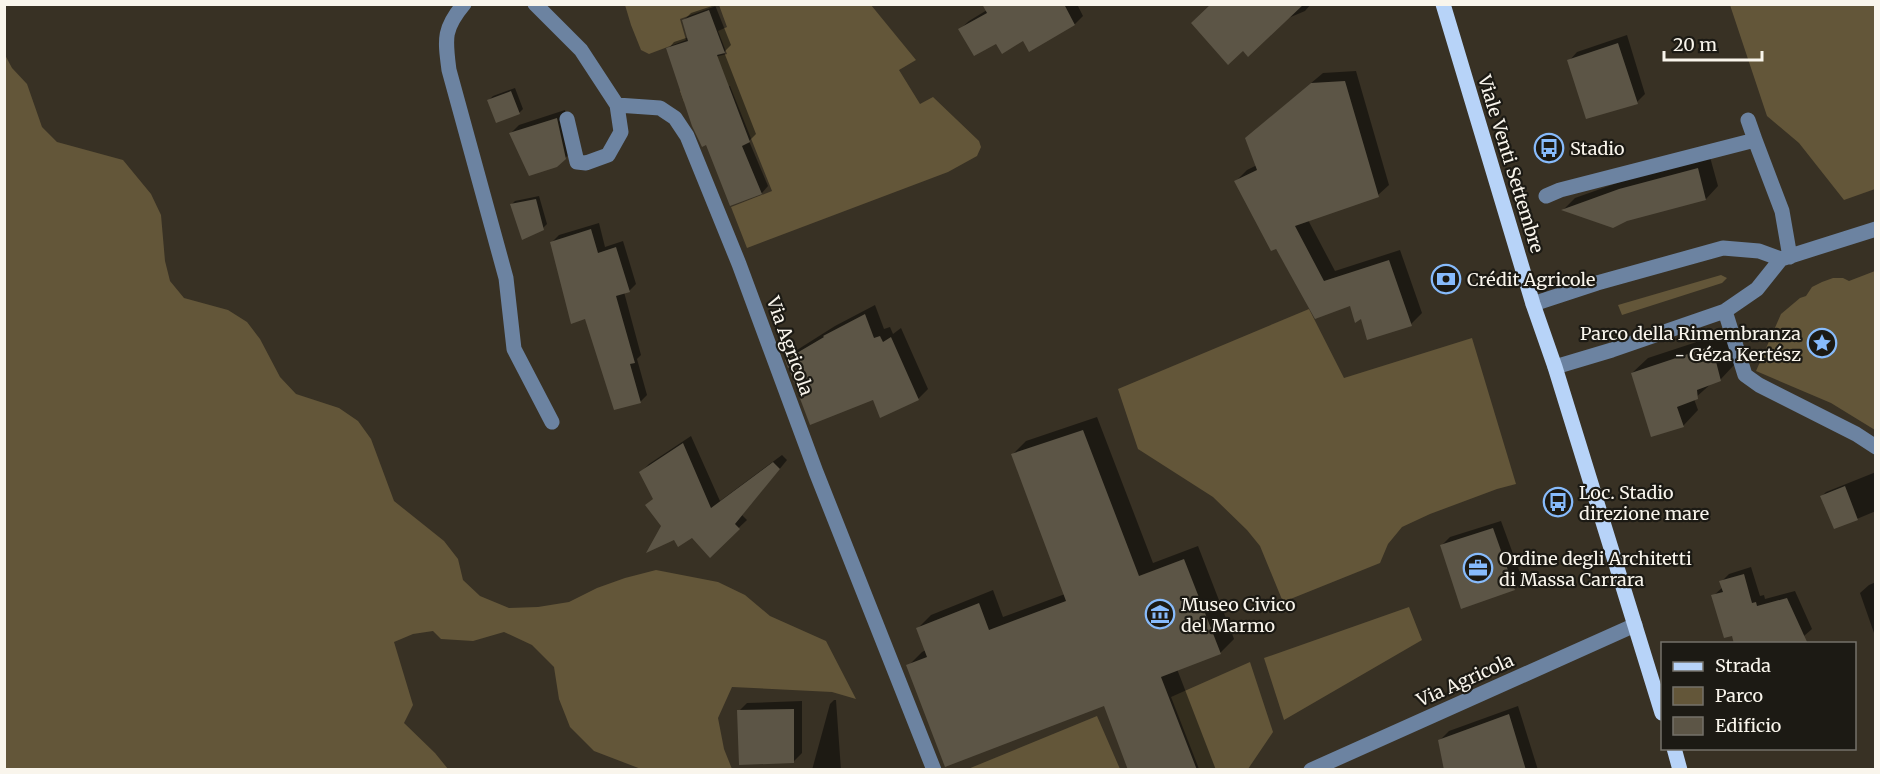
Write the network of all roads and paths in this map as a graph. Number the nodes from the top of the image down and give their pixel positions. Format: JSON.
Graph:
{"nodes":[{"id":1,"x":464,"y":4,"type":"edge"},
{"id":2,"x":535,"y":4,"type":"edge"},
{"id":3,"x":1443,"y":4,"type":"edge"},
{"id":4,"x":616,"y":105,"type":"junction"},
{"id":5,"x":567,"y":119,"type":"dead end"},
{"id":6,"x":1748,"y":120,"type":"dead end"},
{"id":7,"x":1755,"y":140,"type":"junction"},
{"id":8,"x":1546,"y":196,"type":"dead end"},
{"id":9,"x":1875,"y":229,"type":"edge"},
{"id":10,"x":1785,"y":258,"type":"junction"},
{"id":11,"x":1533,"y":304,"type":"junction"},
{"id":12,"x":1725,"y":311,"type":"junction"},
{"id":13,"x":1555,"y":367,"type":"junction"},
{"id":14,"x":552,"y":422,"type":"dead end"},
{"id":15,"x":1875,"y":447,"type":"edge"},
{"id":16,"x":1635,"y":625,"type":"junction"},
{"id":17,"x":1661,"y":710,"type":"edge"},
{"id":18,"x":1675,"y":750,"type":"edge"},
{"id":19,"x":934,"y":770,"type":"edge"},
{"id":20,"x":1311,"y":770,"type":"edge"},
{"id":21,"x":1680,"y":770,"type":"edge"}],
"edges":[{"from":1,"to":14,"type":"street"},
{"from":2,"to":4,"type":"street"},
{"from":3,"to":11,"type":"main road","name":"Viale Venti Settembre"},
{"from":4,"to":5,"type":"street"},
{"from":4,"to":19,"type":"street","name":"Via Agricola"},
{"from":6,"to":7,"type":"street"},
{"from":7,"to":8,"type":"street"},
{"from":7,"to":10,"type":"street"},
{"from":9,"to":10,"type":"street"},
{"from":10,"to":11,"type":"street"},
{"from":10,"to":12,"type":"street"},
{"from":11,"to":13,"type":"main road","name":"Viale Venti Settembre"},
{"from":12,"to":13,"type":"street"},
{"from":12,"to":15,"type":"street"},
{"from":13,"to":16,"type":"main road","name":"Viale Venti Settembre"},
{"from":16,"to":17,"type":"main road","name":"Viale Venti Settembre"},
{"from":16,"to":20,"type":"street","name":"Via Agricola"},
{"from":18,"to":21,"type":"main road"}]}
